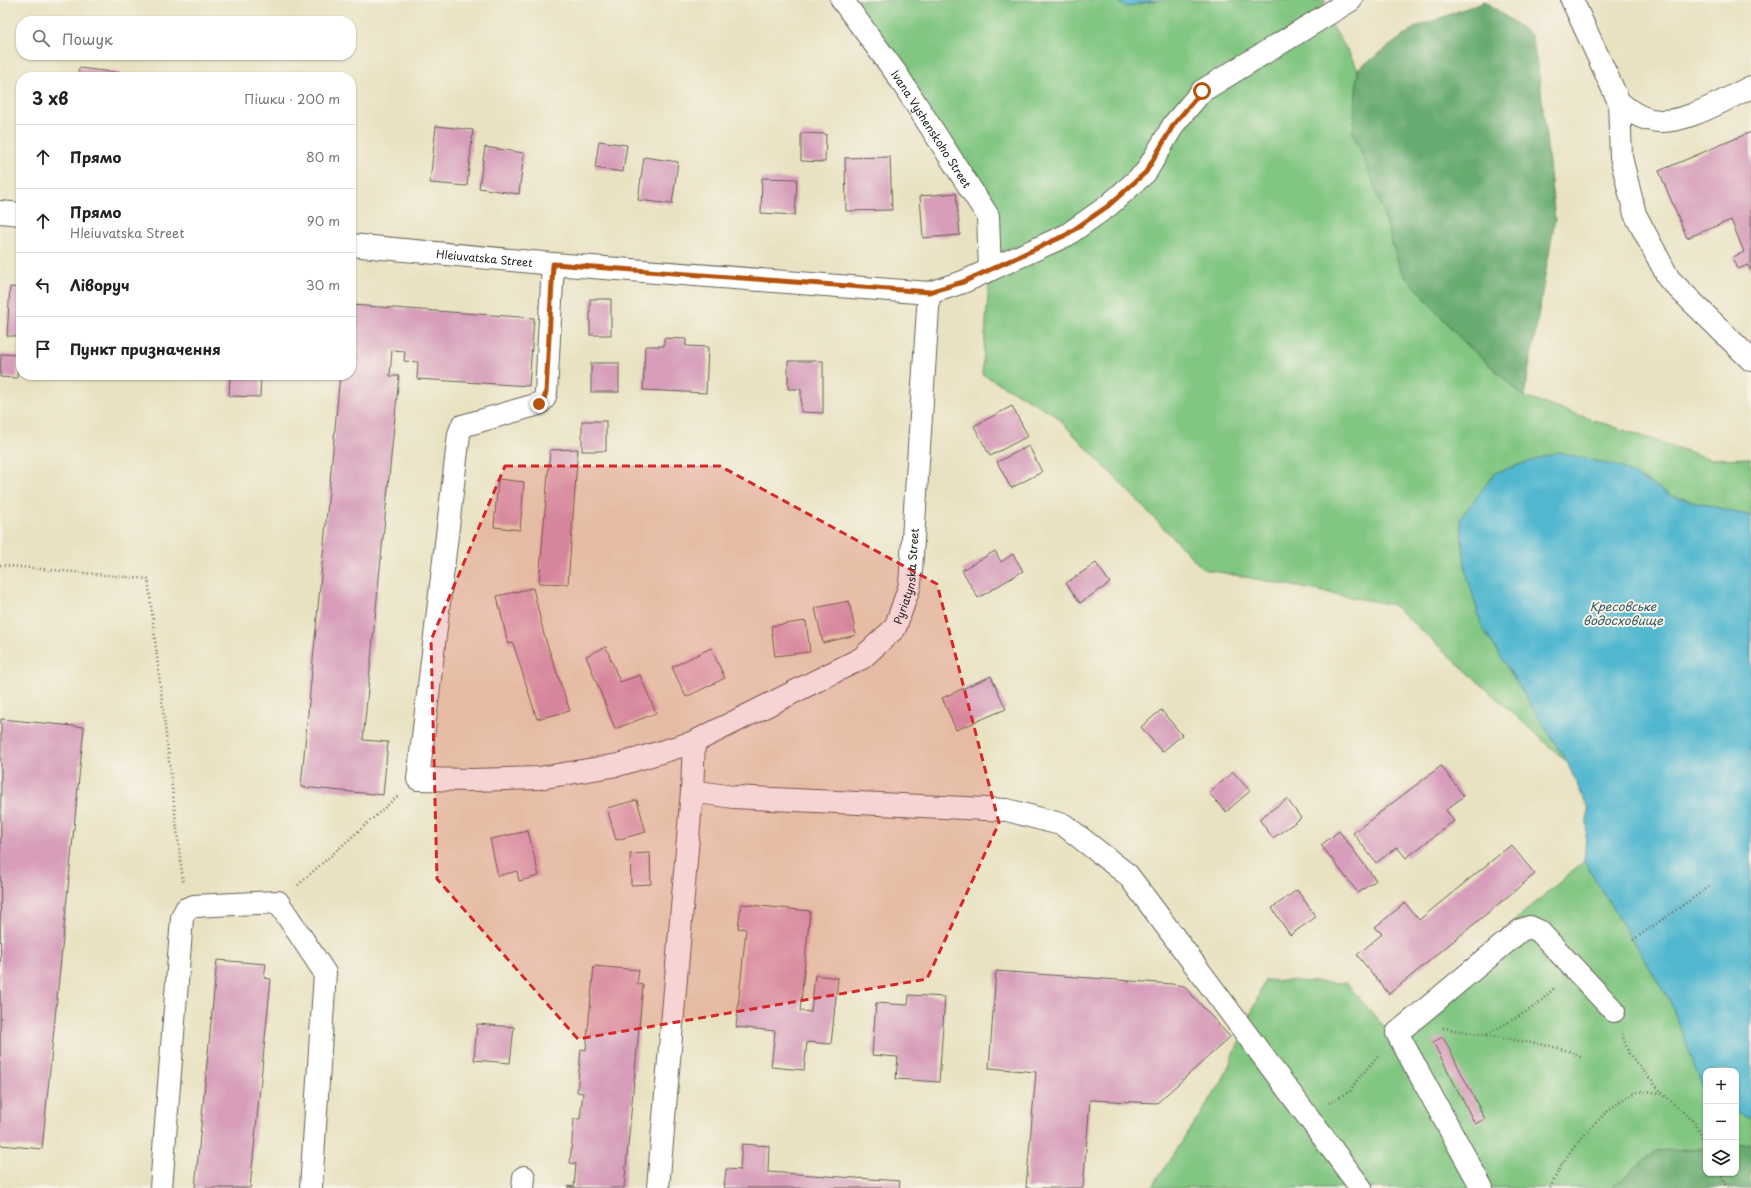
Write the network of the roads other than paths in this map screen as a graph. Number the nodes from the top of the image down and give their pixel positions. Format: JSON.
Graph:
{"nodes":[{"id":1,"x":842,"y":0,"type":"edge"},
{"id":2,"x":1572,"y":0,"type":"edge"},
{"id":3,"x":1350,"y":1,"type":"edge"},
{"id":4,"x":1751,"y":87,"type":"edge"},
{"id":5,"x":1619,"y":102,"type":"junction"},
{"id":6,"x":0,"y":212,"type":"edge"},
{"id":7,"x":16,"y":214,"type":"edge"},
{"id":8,"x":356,"y":245,"type":"edge"},
{"id":9,"x":553,"y":264,"type":"junction"},
{"id":10,"x":990,"y":270,"type":"junction"},
{"id":11,"x":929,"y":292,"type":"junction"},
{"id":12,"x":1751,"y":360,"type":"edge"},
{"id":13,"x":694,"y":742,"type":"junction"},
{"id":14,"x":692,"y":791,"type":"junction"},
{"id":15,"x":1614,"y":1011,"type":"road end"},
{"id":16,"x":161,"y":1188,"type":"edge"},
{"id":17,"x":310,"y":1188,"type":"edge"},
{"id":18,"x":658,"y":1188,"type":"edge"},
{"id":19,"x":1361,"y":1188,"type":"edge"},
{"id":20,"x":1482,"y":1188,"type":"edge"}],
"edges":[{"from":1,"to":10,"type":"street","name":"Ivana Vyshenskoho Street"},
{"from":2,"to":5,"type":"street"},
{"from":3,"to":10,"type":"street"},
{"from":4,"to":5,"type":"street"},
{"from":5,"to":12,"type":"street"},
{"from":6,"to":7,"type":"street"},
{"from":8,"to":9,"type":"street","name":"Hleiuvatska Street"},
{"from":9,"to":11,"type":"street","name":"Hleiuvatska Street"},
{"from":9,"to":13,"type":"street","name":"Pyriatynska Street"},
{"from":10,"to":11,"type":"street"},
{"from":11,"to":13,"type":"street","name":"Pyriatynska Street"},
{"from":13,"to":14,"type":"street"},
{"from":14,"to":18,"type":"street"},
{"from":14,"to":19,"type":"street"},
{"from":15,"to":20,"type":"street"},
{"from":16,"to":17,"type":"street"}]}
